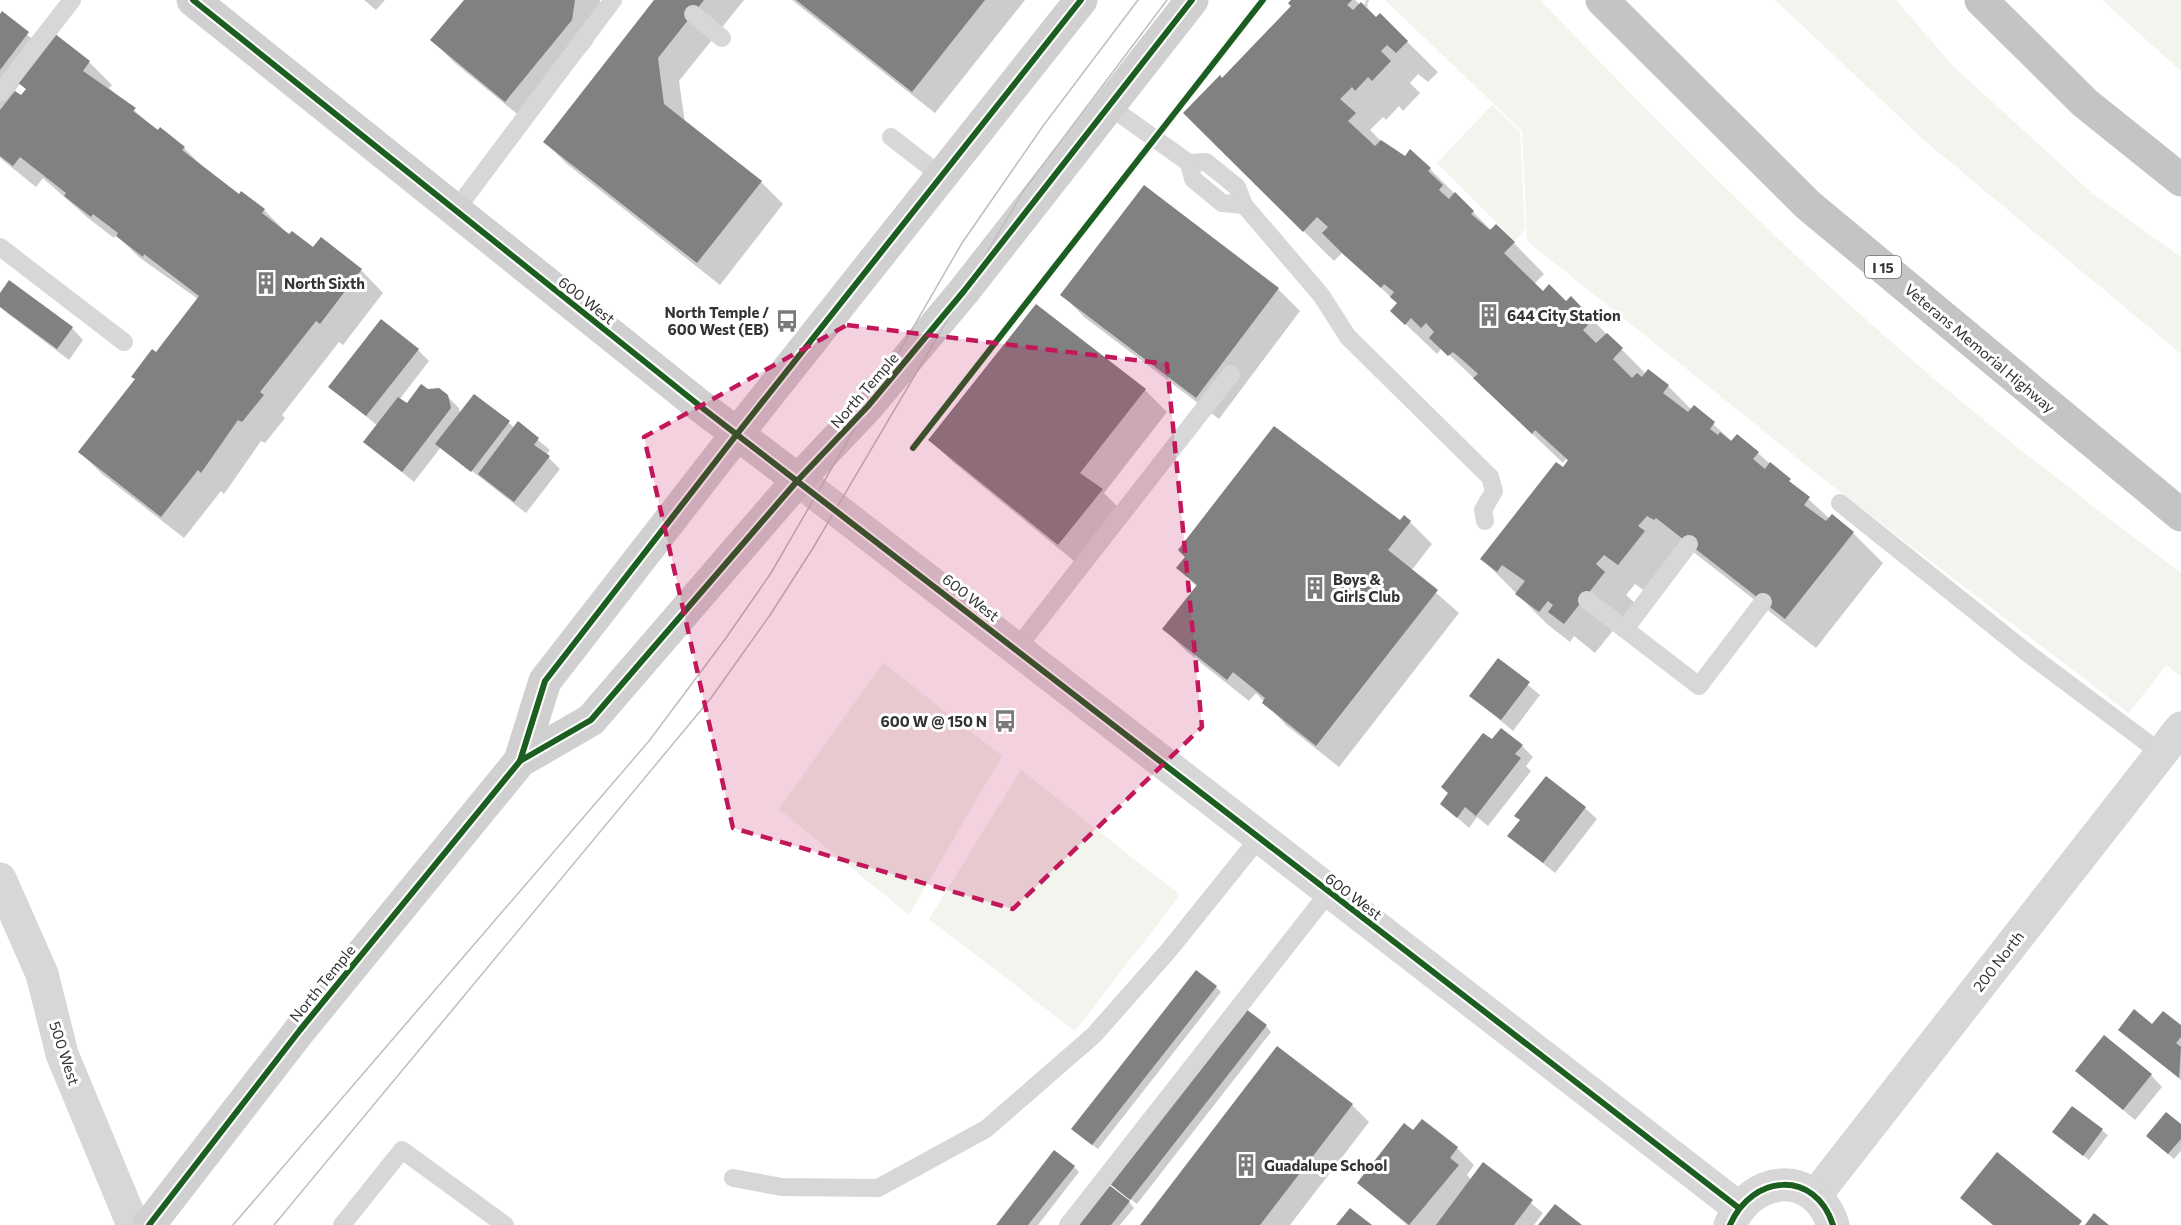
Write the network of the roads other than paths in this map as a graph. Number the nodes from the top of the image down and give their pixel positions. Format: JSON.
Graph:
{"nodes":[{"id":1,"x":72,"y":0,"type":"edge"},
{"id":2,"x":193,"y":0,"type":"edge"},
{"id":3,"x":613,"y":0,"type":"edge"},
{"id":4,"x":1081,"y":0,"type":"edge"},
{"id":5,"x":1192,"y":0,"type":"edge"},
{"id":6,"x":1602,"y":0,"type":"edge"},
{"id":7,"x":1980,"y":0,"type":"edge"},
{"id":8,"x":693,"y":14,"type":"dead end"},
{"id":9,"x":722,"y":38,"type":"dead end"},
{"id":10,"x":0,"y":93,"type":"edge"},
{"id":11,"x":1109,"y":106,"type":"junction"},
{"id":12,"x":891,"y":137,"type":"dead end"},
{"id":13,"x":940,"y":175,"type":"junction"},
{"id":14,"x":2181,"y":180,"type":"edge"},
{"id":15,"x":455,"y":211,"type":"junction"},
{"id":16,"x":0,"y":247,"type":"edge"},
{"id":17,"x":124,"y":342,"type":"dead end"},
{"id":18,"x":1231,"y":374,"type":"dead end"},
{"id":19,"x":736,"y":434,"type":"junction"},
{"id":20,"x":798,"y":480,"type":"junction"},
{"id":21,"x":1840,"y":503,"type":"dead end"},
{"id":22,"x":2181,"y":515,"type":"edge"},
{"id":23,"x":1485,"y":521,"type":"dead end"},
{"id":24,"x":1689,"y":544,"type":"dead end"},
{"id":25,"x":1587,"y":600,"type":"dead end"},
{"id":26,"x":1763,"y":602,"type":"dead end"},
{"id":27,"x":1625,"y":629,"type":"junction"},
{"id":28,"x":1017,"y":648,"type":"junction"},
{"id":29,"x":2181,"y":728,"type":"edge"},
{"id":30,"x":2161,"y":753,"type":"junction"},
{"id":31,"x":520,"y":761,"type":"junction"},
{"id":32,"x":1259,"y":838,"type":"junction"},
{"id":33,"x":0,"y":879,"type":"edge"},
{"id":34,"x":1329,"y":892,"type":"junction"},
{"id":35,"x":733,"y":1178,"type":"dead end"},
{"id":36,"x":1815,"y":1196,"type":"junction"},
{"id":37,"x":1735,"y":1216,"type":"edge"},
{"id":38,"x":133,"y":1225,"type":"edge"},
{"id":39,"x":148,"y":1225,"type":"edge"},
{"id":40,"x":342,"y":1225,"type":"edge"},
{"id":41,"x":505,"y":1225,"type":"edge"},
{"id":42,"x":1068,"y":1225,"type":"edge"},
{"id":43,"x":1833,"y":1225,"type":"edge"}],
"edges":[{"from":1,"to":10,"type":"lane"},
{"from":2,"to":15,"type":"main road","name":"600 West"},
{"from":3,"to":15,"type":"lane"},
{"from":4,"to":13,"type":"main road","name":"North Temple"},
{"from":5,"to":11,"type":"main road","name":"North Temple"},
{"from":6,"to":22,"type":"highway","name":"Veterans Memorial Highway","number":"I 15"},
{"from":7,"to":14,"type":"highway"},
{"from":8,"to":9,"type":"lane"},
{"from":11,"to":20,"type":"main road","name":"North Temple"},
{"from":11,"to":23,"type":"lane"},
{"from":12,"to":13,"type":"lane"},
{"from":13,"to":19,"type":"main road","name":"North Temple"},
{"from":15,"to":19,"type":"main road","name":"600 West"},
{"from":16,"to":17,"type":"lane"},
{"from":18,"to":28,"type":"lane"},
{"from":19,"to":20,"type":"main road","name":"600 West"},
{"from":19,"to":31,"type":"main road","name":"North Temple"},
{"from":20,"to":28,"type":"street","name":"600 West"},
{"from":20,"to":31,"type":"main road","name":"North Temple"},
{"from":21,"to":30,"type":"lane"},
{"from":24,"to":27,"type":"lane"},
{"from":25,"to":27,"type":"lane"},
{"from":26,"to":27,"type":"lane"},
{"from":28,"to":32,"type":"street","name":"600 West"},
{"from":29,"to":30,"type":"street","name":"200 North"},
{"from":30,"to":36,"type":"street","name":"200 North"},
{"from":31,"to":39,"type":"main road","name":"North Temple"},
{"from":32,"to":34,"type":"street","name":"600 West"},
{"from":32,"to":35,"type":"lane"},
{"from":33,"to":38,"type":"street","name":"500 West"},
{"from":34,"to":37,"type":"street","name":"600 West"},
{"from":34,"to":42,"type":"lane"},
{"from":36,"to":37,"type":"street"},
{"from":36,"to":43,"type":"street"},
{"from":40,"to":41,"type":"lane"}]}
